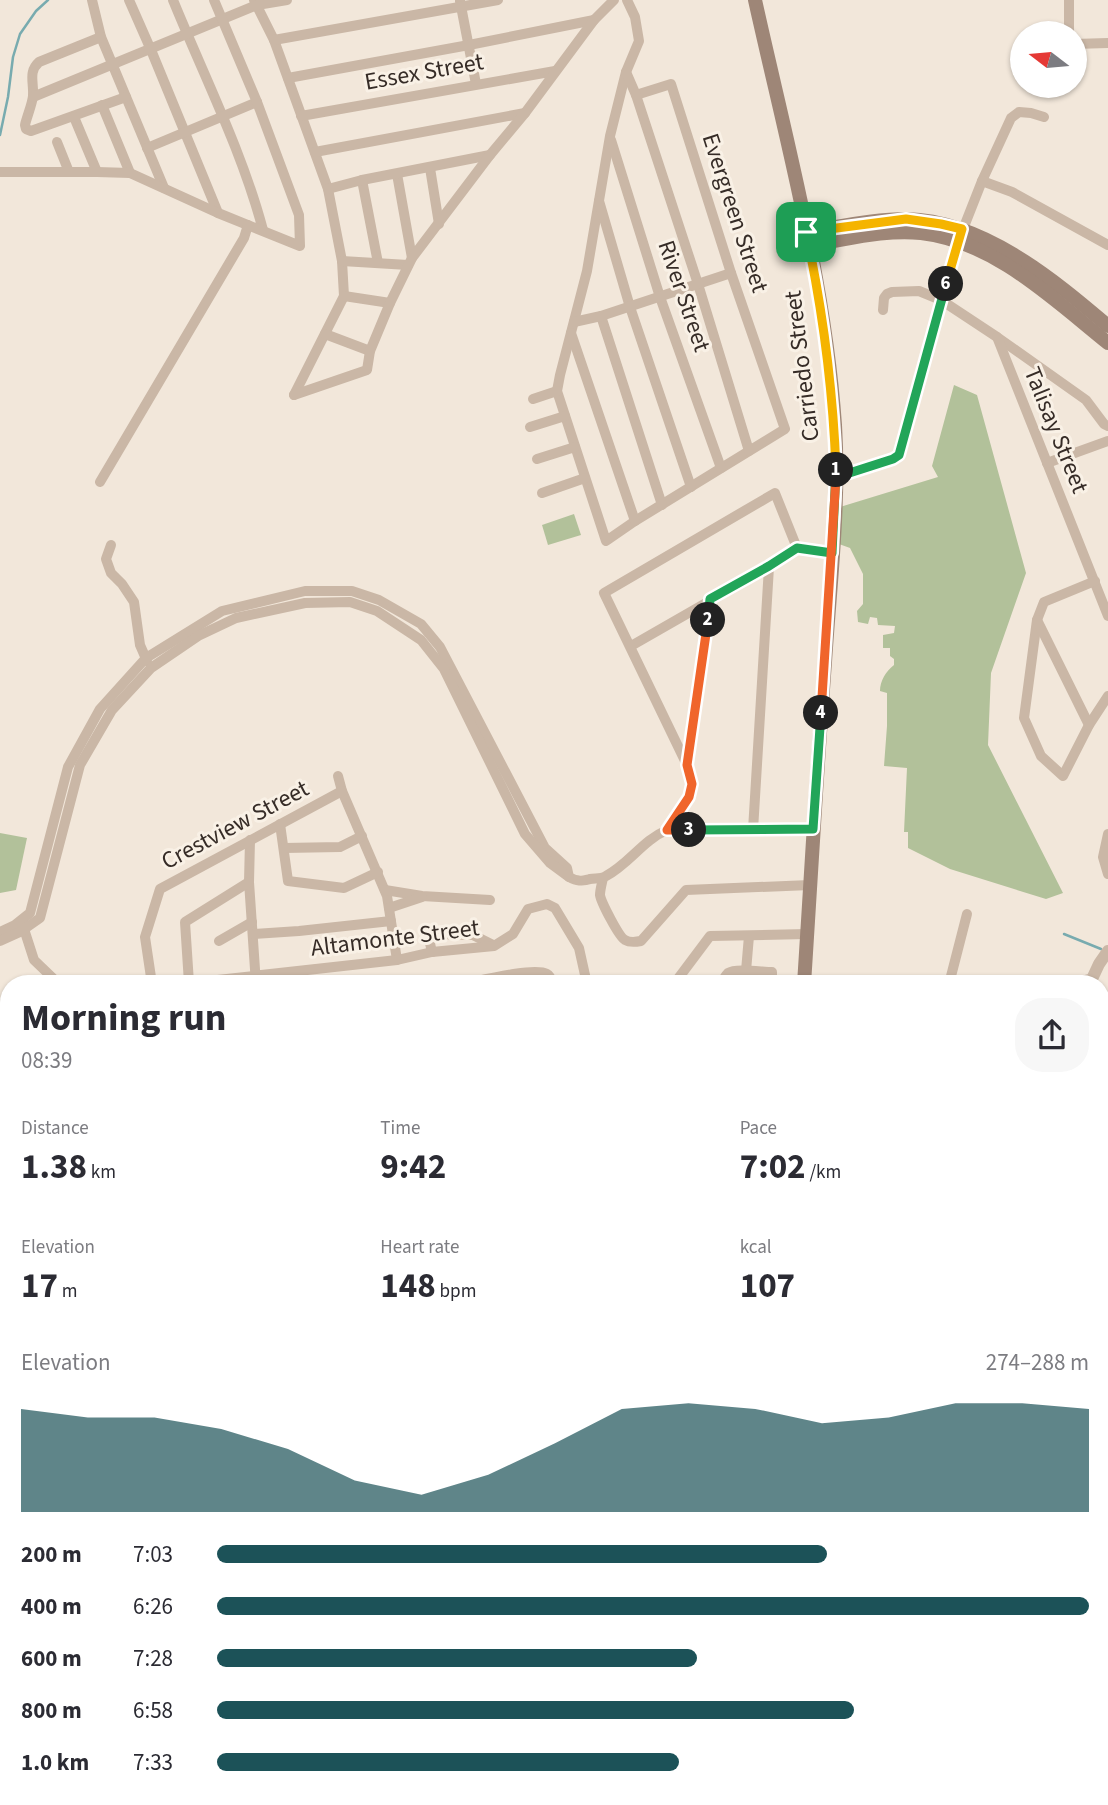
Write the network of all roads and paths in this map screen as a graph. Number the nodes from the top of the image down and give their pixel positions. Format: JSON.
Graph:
{"nodes":[{"id":1,"x":92,"y":0,"type":"edge"},
{"id":2,"x":129,"y":0,"type":"edge"},
{"id":3,"x":173,"y":0,"type":"edge"},
{"id":4,"x":214,"y":0,"type":"edge"},
{"id":5,"x":287,"y":0,"type":"edge"},
{"id":6,"x":498,"y":0,"type":"edge"},
{"id":7,"x":614,"y":0,"type":"edge"},
{"id":8,"x":627,"y":0,"type":"edge"},
{"id":9,"x":755,"y":0,"type":"edge"},
{"id":10,"x":1069,"y":0,"type":"edge"},
{"id":11,"x":255,"y":3,"type":"edge"},
{"id":12,"x":460,"y":3,"type":"edge"},
{"id":13,"x":222,"y":19,"type":"junction"},
{"id":14,"x":594,"y":20,"type":"junction"},
{"id":15,"x":1069,"y":21,"type":"edge"},
{"id":16,"x":188,"y":35,"type":"junction"},
{"id":17,"x":101,"y":37,"type":"junction"},
{"id":18,"x":274,"y":40,"type":"junction"},
{"id":19,"x":1108,"y":43,"type":"edge"},
{"id":20,"x":1087,"y":44,"type":"edge"},
{"id":21,"x":470,"y":46,"type":"junction"},
{"id":22,"x":152,"y":50,"type":"junction"},
{"id":23,"x":114,"y":64,"type":"junction"},
{"id":24,"x":555,"y":71,"type":"junction"},
{"id":25,"x":626,"y":72,"type":"junction"},
{"id":26,"x":288,"y":78,"type":"junction"},
{"id":27,"x":477,"y":84,"type":"junction"},
{"id":28,"x":636,"y":95,"type":"junction"},
{"id":29,"x":33,"y":97,"type":"junction"},
{"id":30,"x":126,"y":97,"type":"junction"},
{"id":31,"x":257,"y":102,"type":"junction"},
{"id":32,"x":102,"y":105,"type":"junction"},
{"id":33,"x":525,"y":113,"type":"junction"},
{"id":34,"x":301,"y":116,"type":"junction"},
{"id":35,"x":74,"y":117,"type":"junction"},
{"id":36,"x":223,"y":117,"type":"junction"},
{"id":37,"x":1044,"y":117,"type":"dead end"},
{"id":38,"x":186,"y":133,"type":"junction"},
{"id":39,"x":610,"y":136,"type":"junction"},
{"id":40,"x":57,"y":142,"type":"dead end"},
{"id":41,"x":147,"y":148,"type":"junction"},
{"id":42,"x":315,"y":152,"type":"junction"},
{"id":43,"x":490,"y":155,"type":"junction"},
{"id":44,"x":430,"y":168,"type":"junction"},
{"id":45,"x":0,"y":172,"type":"edge"},
{"id":46,"x":69,"y":172,"type":"junction"},
{"id":47,"x":97,"y":172,"type":"junction"},
{"id":48,"x":130,"y":173,"type":"junction"},
{"id":49,"x":397,"y":174,"type":"junction"},
{"id":50,"x":362,"y":180,"type":"junction"},
{"id":51,"x":982,"y":181,"type":"junction"},
{"id":52,"x":164,"y":188,"type":"junction"},
{"id":53,"x":328,"y":189,"type":"junction"},
{"id":54,"x":598,"y":199,"type":"junction"},
{"id":55,"x":218,"y":213,"type":"junction"},
{"id":56,"x":439,"y":224,"type":"junction"},
{"id":57,"x":248,"y":225,"type":"junction"},
{"id":58,"x":263,"y":230,"type":"junction"},
{"id":59,"x":960,"y":235,"type":"junction"},
{"id":60,"x":807,"y":239,"type":"junction"},
{"id":61,"x":1108,"y":245,"type":"edge"},
{"id":62,"x":342,"y":261,"type":"junction"},
{"id":63,"x":410,"y":262,"type":"junction"},
{"id":64,"x":379,"y":263,"type":"junction"},
{"id":65,"x":731,"y":273,"type":"junction"},
{"id":66,"x":698,"y":284,"type":"junction"},
{"id":67,"x":344,"y":296,"type":"junction"},
{"id":68,"x":660,"y":296,"type":"junction"},
{"id":69,"x":941,"y":300,"type":"junction"},
{"id":70,"x":390,"y":303,"type":"junction"},
{"id":71,"x":630,"y":307,"type":"junction"},
{"id":72,"x":883,"y":310,"type":"dead end"},
{"id":73,"x":601,"y":316,"type":"junction"},
{"id":74,"x":574,"y":322,"type":"junction"},
{"id":75,"x":570,"y":333,"type":"junction"},
{"id":76,"x":1106,"y":333,"type":"edge"},
{"id":77,"x":325,"y":334,"type":"junction"},
{"id":78,"x":997,"y":337,"type":"junction"},
{"id":79,"x":370,"y":351,"type":"junction"},
{"id":80,"x":557,"y":391,"type":"junction"},
{"id":81,"x":533,"y":398,"type":"dead end"},
{"id":82,"x":565,"y":416,"type":"junction"},
{"id":83,"x":530,"y":427,"type":"dead end"},
{"id":84,"x":1107,"y":428,"type":"edge"},
{"id":85,"x":1108,"y":441,"type":"edge"},
{"id":86,"x":575,"y":447,"type":"junction"},
{"id":87,"x":749,"y":451,"type":"junction"},
{"id":88,"x":537,"y":458,"type":"dead end"},
{"id":89,"x":1046,"y":463,"type":"junction"},
{"id":90,"x":721,"y":468,"type":"junction"},
{"id":91,"x":836,"y":477,"type":"junction"},
{"id":92,"x":585,"y":478,"type":"junction"},
{"id":93,"x":100,"y":482,"type":"dead end"},
{"id":94,"x":691,"y":488,"type":"junction"},
{"id":95,"x":542,"y":492,"type":"dead end"},
{"id":96,"x":662,"y":505,"type":"junction"},
{"id":97,"x":635,"y":521,"type":"junction"},
{"id":98,"x":111,"y":545,"type":"dead end"},
{"id":99,"x":797,"y":548,"type":"junction"},
{"id":100,"x":832,"y":553,"type":"junction"},
{"id":101,"x":769,"y":566,"type":"junction"},
{"id":102,"x":1095,"y":581,"type":"junction"},
{"id":103,"x":710,"y":599,"type":"junction"},
{"id":104,"x":1108,"y":616,"type":"edge"},
{"id":105,"x":1037,"y":620,"type":"junction"},
{"id":106,"x":631,"y":646,"type":"junction"},
{"id":107,"x":148,"y":663,"type":"junction"},
{"id":108,"x":1108,"y":696,"type":"edge"},
{"id":109,"x":1089,"y":725,"type":"junction"},
{"id":110,"x":687,"y":765,"type":"junction"},
{"id":111,"x":338,"y":776,"type":"dead end"},
{"id":112,"x":342,"y":791,"type":"junction"},
{"id":113,"x":280,"y":824,"type":"junction"},
{"id":114,"x":813,"y":829,"type":"junction"},
{"id":115,"x":667,"y":830,"type":"junction"},
{"id":116,"x":753,"y":830,"type":"junction"},
{"id":117,"x":1108,"y":834,"type":"edge"},
{"id":118,"x":362,"y":836,"type":"junction"},
{"id":119,"x":250,"y":840,"type":"junction"},
{"id":120,"x":284,"y":848,"type":"junction"},
{"id":121,"x":378,"y":872,"type":"junction"},
{"id":122,"x":1108,"y":874,"type":"edge"},
{"id":123,"x":603,"y":878,"type":"junction"},
{"id":124,"x":249,"y":882,"type":"junction"},
{"id":125,"x":810,"y":885,"type":"junction"},
{"id":126,"x":385,"y":890,"type":"junction"},
{"id":127,"x":422,"y":896,"type":"junction"},
{"id":128,"x":490,"y":900,"type":"dead end"},
{"id":129,"x":389,"y":908,"type":"junction"},
{"id":130,"x":967,"y":914,"type":"dead end"},
{"id":131,"x":391,"y":921,"type":"junction"},
{"id":132,"x":252,"y":928,"type":"junction"},
{"id":133,"x":24,"y":929,"type":"junction"},
{"id":134,"x":0,"y":932,"type":"edge"},
{"id":135,"x":807,"y":934,"type":"junction"},
{"id":136,"x":749,"y":936,"type":"junction"},
{"id":137,"x":0,"y":941,"type":"edge"},
{"id":138,"x":219,"y":942,"type":"dead end"},
{"id":139,"x":494,"y":946,"type":"junction"},
{"id":140,"x":1108,"y":951,"type":"edge"},
{"id":141,"x":432,"y":952,"type":"junction"},
{"id":142,"x":397,"y":960,"type":"junction"},
{"id":143,"x":746,"y":971,"type":"junction"},
{"id":144,"x":50,"y":975,"type":"edge"},
{"id":145,"x":151,"y":975,"type":"edge"},
{"id":146,"x":185,"y":975,"type":"edge"},
{"id":147,"x":255,"y":975,"type":"edge"},
{"id":148,"x":290,"y":975,"type":"edge"},
{"id":149,"x":516,"y":975,"type":"edge"},
{"id":150,"x":548,"y":975,"type":"edge"},
{"id":151,"x":585,"y":975,"type":"edge"},
{"id":152,"x":681,"y":975,"type":"edge"},
{"id":153,"x":726,"y":975,"type":"edge"},
{"id":154,"x":772,"y":975,"type":"edge"},
{"id":155,"x":805,"y":975,"type":"edge"},
{"id":156,"x":951,"y":975,"type":"edge"},
{"id":157,"x":1094,"y":975,"type":"edge"}],
"edges":[{"from":1,"to":17,"type":"street"},
{"from":2,"to":22,"type":"street"},
{"from":3,"to":16,"type":"street"},
{"from":4,"to":13,"type":"street"},
{"from":5,"to":11,"type":"street"},
{"from":6,"to":12,"type":"street"},
{"from":7,"to":14,"type":"street"},
{"from":8,"to":25,"type":"street"},
{"from":9,"to":60,"type":"main road","name":"Carriedo Street"},
{"from":10,"to":15,"type":"street"},
{"from":11,"to":13,"type":"street"},
{"from":11,"to":18,"type":"street"},
{"from":12,"to":18,"type":"street"},
{"from":12,"to":21,"type":"street"},
{"from":13,"to":16,"type":"street"},
{"from":13,"to":31,"type":"street"},
{"from":14,"to":21,"type":"street"},
{"from":14,"to":24,"type":"street"},
{"from":16,"to":22,"type":"street"},
{"from":16,"to":36,"type":"street"},
{"from":17,"to":23,"type":"street"},
{"from":17,"to":29,"type":"street"},
{"from":18,"to":26,"type":"street"},
{"from":19,"to":20,"type":"street"},
{"from":21,"to":26,"type":"street"},
{"from":21,"to":27,"type":"street"},
{"from":22,"to":23,"type":"street"},
{"from":22,"to":38,"type":"street"},
{"from":23,"to":29,"type":"street"},
{"from":23,"to":30,"type":"street"},
{"from":24,"to":27,"type":"street","name":"Essex Street"},
{"from":24,"to":33,"type":"street"},
{"from":25,"to":28,"type":"street"},
{"from":25,"to":39,"type":"street"},
{"from":26,"to":34,"type":"street"},
{"from":27,"to":34,"type":"street","name":"Essex Street"},
{"from":28,"to":65,"type":"street","name":"Evergreen Street"},
{"from":28,"to":66,"type":"street"},
{"from":29,"to":35,"type":"street"},
{"from":30,"to":32,"type":"street"},
{"from":30,"to":41,"type":"street"},
{"from":31,"to":36,"type":"street"},
{"from":31,"to":58,"type":"street"},
{"from":32,"to":35,"type":"street"},
{"from":32,"to":48,"type":"street"},
{"from":33,"to":42,"type":"street"},
{"from":33,"to":43,"type":"street"},
{"from":34,"to":42,"type":"street"},
{"from":35,"to":47,"type":"street"},
{"from":36,"to":38,"type":"street"},
{"from":36,"to":58,"type":"street"},
{"from":37,"to":51,"type":"street"},
{"from":38,"to":41,"type":"street"},
{"from":38,"to":55,"type":"street"},
{"from":39,"to":54,"type":"street"},
{"from":39,"to":68,"type":"street","name":"River Street"},
{"from":40,"to":46,"type":"street"},
{"from":41,"to":52,"type":"street"},
{"from":42,"to":53,"type":"street"},
{"from":43,"to":44,"type":"street"},
{"from":43,"to":56,"type":"street"},
{"from":44,"to":49,"type":"street"},
{"from":44,"to":56,"type":"street"},
{"from":45,"to":46,"type":"street"},
{"from":46,"to":47,"type":"street"},
{"from":47,"to":48,"type":"street"},
{"from":48,"to":52,"type":"street"},
{"from":49,"to":50,"type":"street"},
{"from":49,"to":63,"type":"street"},
{"from":50,"to":53,"type":"street"},
{"from":50,"to":64,"type":"street"},
{"from":51,"to":59,"type":"street"},
{"from":51,"to":61,"type":"street"},
{"from":52,"to":55,"type":"street"},
{"from":53,"to":62,"type":"street"},
{"from":54,"to":71,"type":"street"},
{"from":54,"to":74,"type":"street"},
{"from":55,"to":57,"type":"street"},
{"from":56,"to":63,"type":"street"},
{"from":57,"to":58,"type":"street"},
{"from":57,"to":93,"type":"street"},
{"from":59,"to":60,"type":"main road"},
{"from":59,"to":69,"type":"street"},
{"from":59,"to":76,"type":"main road"},
{"from":60,"to":91,"type":"main road","name":"Carriedo Street"},
{"from":62,"to":64,"type":"street"},
{"from":62,"to":67,"type":"street"},
{"from":63,"to":64,"type":"street"},
{"from":63,"to":70,"type":"street"},
{"from":65,"to":66,"type":"street"},
{"from":65,"to":87,"type":"street","name":"Evergreen Street"},
{"from":66,"to":68,"type":"street"},
{"from":66,"to":87,"type":"street"},
{"from":67,"to":70,"type":"street"},
{"from":67,"to":77,"type":"street"},
{"from":68,"to":71,"type":"street"},
{"from":68,"to":90,"type":"street","name":"River Street"},
{"from":69,"to":72,"type":"street"},
{"from":69,"to":78,"type":"street"},
{"from":69,"to":91,"type":"street"},
{"from":70,"to":79,"type":"street"},
{"from":71,"to":73,"type":"street"},
{"from":71,"to":94,"type":"street"},
{"from":73,"to":74,"type":"street"},
{"from":73,"to":96,"type":"street"},
{"from":74,"to":75,"type":"street"},
{"from":75,"to":80,"type":"street"},
{"from":75,"to":97,"type":"street"},
{"from":77,"to":79,"type":"street"},
{"from":77,"to":79,"type":"street"},
{"from":78,"to":84,"type":"street"},
{"from":78,"to":89,"type":"street","name":"Talisay Street"},
{"from":80,"to":81,"type":"street"},
{"from":80,"to":82,"type":"street"},
{"from":82,"to":83,"type":"street"},
{"from":82,"to":86,"type":"street"},
{"from":85,"to":89,"type":"street"},
{"from":86,"to":88,"type":"street"},
{"from":86,"to":92,"type":"street"},
{"from":87,"to":90,"type":"street"},
{"from":89,"to":102,"type":"street","name":"Talisay Street"},
{"from":90,"to":94,"type":"street"},
{"from":91,"to":100,"type":"main road","name":"Carriedo Street"},
{"from":92,"to":95,"type":"street"},
{"from":92,"to":97,"type":"street"},
{"from":94,"to":96,"type":"street"},
{"from":96,"to":97,"type":"street"},
{"from":98,"to":107,"type":"street"},
{"from":99,"to":100,"type":"street"},
{"from":99,"to":101,"type":"street"},
{"from":99,"to":106,"type":"street"},
{"from":100,"to":114,"type":"main road","name":"Carriedo Street"},
{"from":101,"to":103,"type":"street"},
{"from":101,"to":116,"type":"street"},
{"from":102,"to":104,"type":"street","name":"Talisay Street"},
{"from":102,"to":105,"type":"street"},
{"from":103,"to":106,"type":"street"},
{"from":103,"to":110,"type":"street"},
{"from":105,"to":109,"type":"street"},
{"from":105,"to":109,"type":"street"},
{"from":106,"to":110,"type":"street"},
{"from":107,"to":123,"type":"street"},
{"from":107,"to":133,"type":"street"},
{"from":107,"to":134,"type":"street"},
{"from":108,"to":109,"type":"street"},
{"from":110,"to":115,"type":"street"},
{"from":111,"to":112,"type":"street"},
{"from":112,"to":113,"type":"street","name":"Crestview Street"},
{"from":112,"to":118,"type":"street"},
{"from":113,"to":119,"type":"street","name":"Crestview Street"},
{"from":113,"to":120,"type":"street"},
{"from":114,"to":116,"type":"street"},
{"from":114,"to":125,"type":"main road","name":"Carriedo Street"},
{"from":115,"to":116,"type":"street"},
{"from":115,"to":123,"type":"street"},
{"from":117,"to":122,"type":"street"},
{"from":118,"to":120,"type":"street"},
{"from":118,"to":121,"type":"street"},
{"from":119,"to":124,"type":"street"},
{"from":119,"to":145,"type":"street","name":"Crestview Street"},
{"from":120,"to":121,"type":"street"},
{"from":121,"to":126,"type":"street"},
{"from":123,"to":125,"type":"street"},
{"from":124,"to":132,"type":"street"},
{"from":124,"to":146,"type":"street"},
{"from":125,"to":135,"type":"main road","name":"Carriedo Street"},
{"from":126,"to":127,"type":"street"},
{"from":126,"to":129,"type":"street"},
{"from":127,"to":128,"type":"street"},
{"from":127,"to":129,"type":"street"},
{"from":129,"to":131,"type":"street"},
{"from":130,"to":156,"type":"street"},
{"from":131,"to":132,"type":"street"},
{"from":131,"to":142,"type":"street"},
{"from":132,"to":138,"type":"street"},
{"from":132,"to":147,"type":"street"},
{"from":133,"to":137,"type":"street"},
{"from":133,"to":144,"type":"street"},
{"from":135,"to":136,"type":"street"},
{"from":135,"to":155,"type":"main road","name":"Carriedo Street"},
{"from":136,"to":143,"type":"street"},
{"from":136,"to":152,"type":"street"},
{"from":139,"to":141,"type":"street","name":"Altamonte Street"},
{"from":139,"to":141,"type":"street"},
{"from":139,"to":151,"type":"street","name":"Altamonte Street"},
{"from":140,"to":157,"type":"street"},
{"from":141,"to":142,"type":"street","name":"Altamonte Street"},
{"from":142,"to":148,"type":"street","name":"Altamonte Street"},
{"from":143,"to":153,"type":"street"},
{"from":143,"to":154,"type":"street"},
{"from":149,"to":150,"type":"street"}]}
